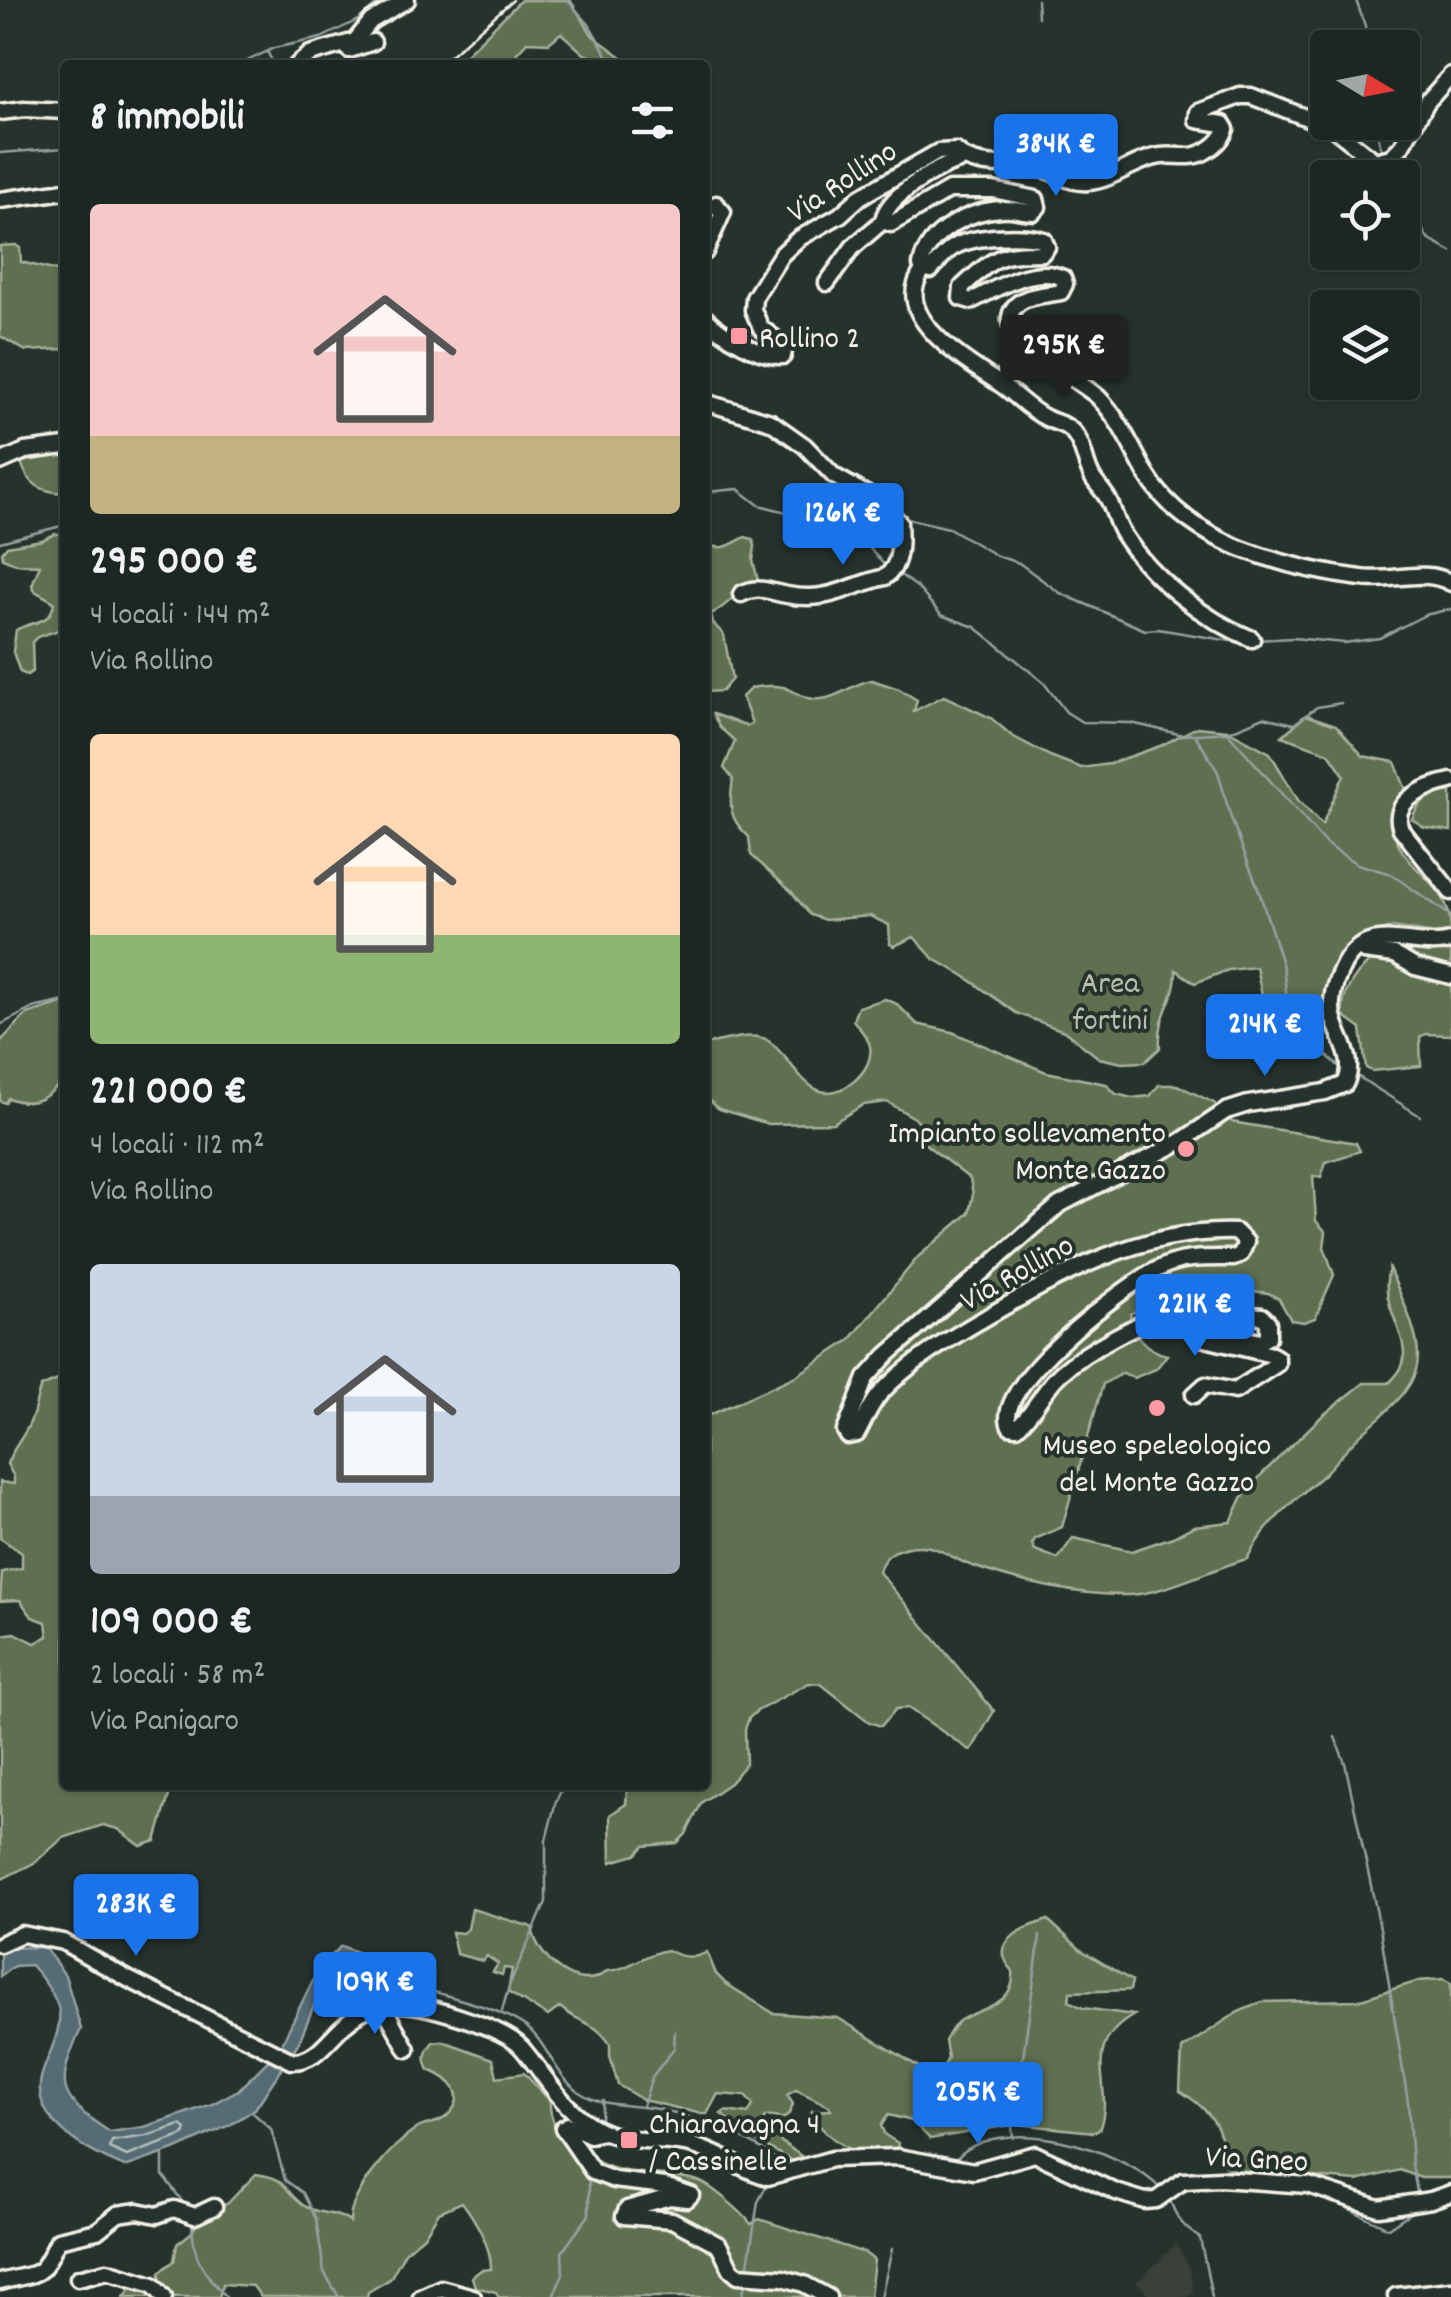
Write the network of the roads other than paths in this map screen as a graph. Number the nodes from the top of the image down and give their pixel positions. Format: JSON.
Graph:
{"nodes":[{"id":1,"x":406,"y":0,"type":"edge"},
{"id":2,"x":374,"y":42,"type":"dead end"},
{"id":3,"x":303,"y":60,"type":"edge"},
{"id":4,"x":312,"y":60,"type":"edge"},
{"id":5,"x":1451,"y":75,"type":"edge"},
{"id":6,"x":0,"y":112,"type":"edge"},
{"id":7,"x":60,"y":112,"type":"edge"},
{"id":8,"x":962,"y":157,"type":"junction"},
{"id":9,"x":60,"y":192,"type":"edge"},
{"id":10,"x":0,"y":200,"type":"edge"},
{"id":11,"x":710,"y":208,"type":"edge"},
{"id":12,"x":883,"y":220,"type":"junction"},
{"id":13,"x":710,"y":241,"type":"edge"},
{"id":14,"x":924,"y":269,"type":"junction"},
{"id":15,"x":826,"y":284,"type":"dead end"},
{"id":16,"x":710,"y":321,"type":"edge"},
{"id":17,"x":710,"y":403,"type":"edge"},
{"id":18,"x":60,"y":447,"type":"edge"},
{"id":19,"x":0,"y":462,"type":"edge"},
{"id":20,"x":1451,"y":583,"type":"edge"},
{"id":21,"x":741,"y":594,"type":"dead end"},
{"id":22,"x":1252,"y":639,"type":"dead end"},
{"id":23,"x":1451,"y":780,"type":"edge"},
{"id":24,"x":1451,"y":892,"type":"edge"},
{"id":25,"x":1451,"y":940,"type":"edge"},
{"id":26,"x":1358,"y":947,"type":"junction"},
{"id":27,"x":1451,"y":976,"type":"edge"},
{"id":28,"x":1194,"y":1394,"type":"dead end"},
{"id":29,"x":2,"y":1938,"type":"edge"},
{"id":30,"x":382,"y":2004,"type":"junction"},
{"id":31,"x":407,"y":2049,"type":"dead end"},
{"id":32,"x":603,"y":2132,"type":"junction"},
{"id":33,"x":1451,"y":2193,"type":"edge"},
{"id":34,"x":214,"y":2207,"type":"dead end"},
{"id":35,"x":78,"y":2278,"type":"dead end"},
{"id":36,"x":0,"y":2282,"type":"edge"},
{"id":37,"x":1451,"y":2290,"type":"edge"},
{"id":38,"x":442,"y":2293,"type":"edge"},
{"id":39,"x":1396,"y":2296,"type":"edge"},
{"id":40,"x":164,"y":2297,"type":"edge"},
{"id":41,"x":422,"y":2297,"type":"edge"},
{"id":42,"x":474,"y":2297,"type":"edge"},
{"id":43,"x":828,"y":2297,"type":"edge"}],
"edges":[{"from":1,"to":3,"type":"street"},
{"from":2,"to":4,"type":"street"},
{"from":5,"to":8,"type":"street","name":"Via Rollino"},
{"from":6,"to":7,"type":"street"},
{"from":8,"to":12,"type":"street","name":"Via Rollino"},
{"from":8,"to":16,"type":"street","name":"Via Rollino"},
{"from":9,"to":10,"type":"street"},
{"from":11,"to":13,"type":"street"},
{"from":12,"to":14,"type":"street","name":"Via Rollino"},
{"from":12,"to":15,"type":"street","name":"Via Rollino"},
{"from":14,"to":20,"type":"street"},
{"from":14,"to":22,"type":"street"},
{"from":17,"to":21,"type":"street"},
{"from":18,"to":19,"type":"street"},
{"from":23,"to":24,"type":"street"},
{"from":25,"to":26,"type":"street"},
{"from":26,"to":27,"type":"street"},
{"from":26,"to":28,"type":"street","name":"Via Rollino"},
{"from":29,"to":30,"type":"street"},
{"from":30,"to":31,"type":"street"},
{"from":30,"to":32,"type":"street"},
{"from":32,"to":33,"type":"street","name":"Via Gneo"},
{"from":32,"to":43,"type":"street"},
{"from":34,"to":36,"type":"street"},
{"from":35,"to":40,"type":"street"},
{"from":37,"to":39,"type":"street"},
{"from":38,"to":41,"type":"street"},
{"from":38,"to":42,"type":"street"}]}
